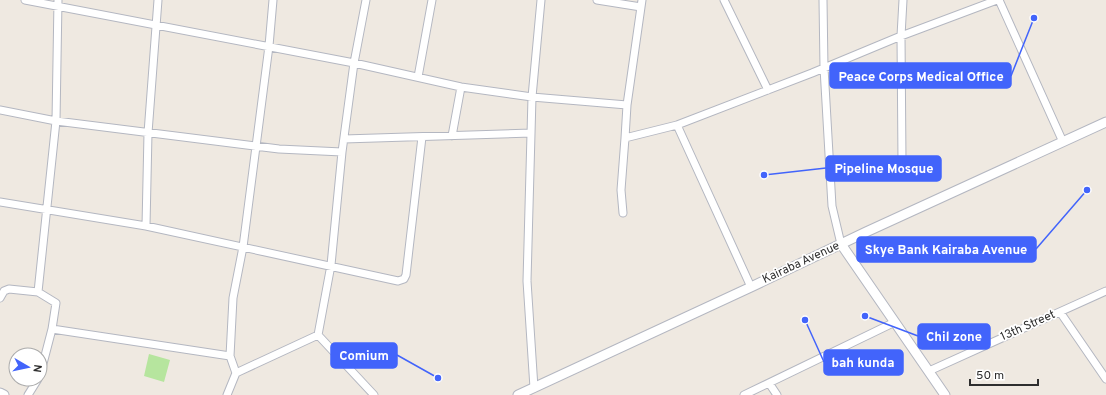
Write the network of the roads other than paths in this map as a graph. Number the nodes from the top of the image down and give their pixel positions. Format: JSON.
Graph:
{"nodes":[{"id":1,"x":25,"y":0,"type":"edge"},
{"id":2,"x":158,"y":0,"type":"edge"},
{"id":3,"x":273,"y":0,"type":"edge"},
{"id":4,"x":366,"y":0,"type":"edge"},
{"id":5,"x":432,"y":0,"type":"edge"},
{"id":6,"x":541,"y":0,"type":"edge"},
{"id":7,"x":597,"y":0,"type":"edge"},
{"id":8,"x":724,"y":0,"type":"edge"},
{"id":9,"x":823,"y":0,"type":"edge"},
{"id":10,"x":903,"y":0,"type":"edge"},
{"id":11,"x":998,"y":0,"type":"edge"},
{"id":12,"x":58,"y":3,"type":"edge"},
{"id":13,"x":641,"y":3,"type":"edge"},
{"id":14,"x":156,"y":25,"type":"junction"},
{"id":15,"x":901,"y":36,"type":"junction"},
{"id":16,"x":269,"y":46,"type":"junction"},
{"id":17,"x":354,"y":63,"type":"junction"},
{"id":18,"x":824,"y":68,"type":"junction"},
{"id":19,"x":418,"y":77,"type":"junction"},
{"id":20,"x":461,"y":87,"type":"junction"},
{"id":21,"x":768,"y":90,"type":"junction"},
{"id":22,"x":532,"y":97,"type":"junction"},
{"id":23,"x":627,"y":105,"type":"junction"},
{"id":24,"x":0,"y":110,"type":"edge"},
{"id":25,"x":56,"y":121,"type":"junction"},
{"id":26,"x":1106,"y":122,"type":"edge"},
{"id":27,"x":677,"y":125,"type":"junction"},
{"id":28,"x":148,"y":132,"type":"junction"},
{"id":29,"x":531,"y":133,"type":"junction"},
{"id":30,"x":452,"y":136,"type":"junction"},
{"id":31,"x":422,"y":137,"type":"junction"},
{"id":32,"x":625,"y":138,"type":"junction"},
{"id":33,"x":344,"y":139,"type":"junction"},
{"id":34,"x":1063,"y":142,"type":"junction"},
{"id":35,"x":256,"y":146,"type":"junction"},
{"id":36,"x":342,"y":152,"type":"junction"},
{"id":37,"x":902,"y":162,"type":"dead end"},
{"id":38,"x":0,"y":202,"type":"edge"},
{"id":39,"x":48,"y":210,"type":"junction"},
{"id":40,"x":623,"y":213,"type":"dead end"},
{"id":41,"x":146,"y":226,"type":"junction"},
{"id":42,"x":841,"y":244,"type":"junction"},
{"id":43,"x":243,"y":246,"type":"junction"},
{"id":44,"x":331,"y":265,"type":"junction"},
{"id":45,"x":751,"y":287,"type":"junction"},
{"id":46,"x":1106,"y":291,"type":"edge"},
{"id":47,"x":38,"y":292,"type":"junction"},
{"id":48,"x":0,"y":298,"type":"edge"},
{"id":49,"x":1060,"y":312,"type":"junction"},
{"id":50,"x":895,"y":322,"type":"junction"},
{"id":51,"x":52,"y":329,"type":"junction"},
{"id":52,"x":318,"y":335,"type":"junction"},
{"id":53,"x":47,"y":347,"type":"edge"},
{"id":54,"x":230,"y":356,"type":"junction"},
{"id":55,"x":929,"y":371,"type":"junction"},
{"id":56,"x":236,"y":373,"type":"junction"},
{"id":57,"x":1106,"y":379,"type":"edge"},
{"id":58,"x":769,"y":383,"type":"junction"},
{"id":59,"x":534,"y":388,"type":"junction"},
{"id":60,"x":0,"y":393,"type":"edge"},
{"id":61,"x":4,"y":395,"type":"edge"},
{"id":62,"x":227,"y":395,"type":"edge"},
{"id":63,"x":374,"y":395,"type":"edge"},
{"id":64,"x":518,"y":395,"type":"edge"},
{"id":65,"x":744,"y":395,"type":"edge"},
{"id":66,"x":777,"y":395,"type":"edge"},
{"id":67,"x":945,"y":395,"type":"edge"}],
"edges":[{"from":1,"to":12,"type":"street"},
{"from":2,"to":14,"type":"street"},
{"from":3,"to":16,"type":"street"},
{"from":4,"to":17,"type":"street"},
{"from":5,"to":19,"type":"street"},
{"from":6,"to":22,"type":"street"},
{"from":7,"to":13,"type":"street"},
{"from":8,"to":21,"type":"street"},
{"from":9,"to":18,"type":"street"},
{"from":10,"to":15,"type":"street"},
{"from":11,"to":15,"type":"street"},
{"from":11,"to":34,"type":"street"},
{"from":12,"to":14,"type":"street"},
{"from":12,"to":25,"type":"street"},
{"from":13,"to":23,"type":"street"},
{"from":14,"to":16,"type":"street"},
{"from":14,"to":28,"type":"street"},
{"from":15,"to":18,"type":"street"},
{"from":15,"to":37,"type":"street"},
{"from":16,"to":17,"type":"street"},
{"from":16,"to":35,"type":"street"},
{"from":17,"to":19,"type":"street"},
{"from":17,"to":33,"type":"street"},
{"from":18,"to":21,"type":"street"},
{"from":18,"to":42,"type":"street"},
{"from":19,"to":20,"type":"street"},
{"from":20,"to":22,"type":"street"},
{"from":20,"to":30,"type":"street"},
{"from":21,"to":27,"type":"street"},
{"from":22,"to":23,"type":"street"},
{"from":22,"to":29,"type":"street"},
{"from":23,"to":32,"type":"street"},
{"from":24,"to":25,"type":"street"},
{"from":25,"to":28,"type":"street"},
{"from":25,"to":39,"type":"street"},
{"from":26,"to":34,"type":"street","name":"Kairaba Avenue"},
{"from":27,"to":32,"type":"street"},
{"from":27,"to":45,"type":"street"},
{"from":28,"to":35,"type":"street"},
{"from":28,"to":41,"type":"street"},
{"from":29,"to":30,"type":"street"},
{"from":29,"to":59,"type":"street"},
{"from":30,"to":31,"type":"street"},
{"from":31,"to":33,"type":"street"},
{"from":31,"to":44,"type":"street"},
{"from":32,"to":40,"type":"street"},
{"from":33,"to":36,"type":"street"},
{"from":34,"to":42,"type":"street","name":"Kairaba Avenue"},
{"from":35,"to":36,"type":"street"},
{"from":35,"to":43,"type":"street"},
{"from":36,"to":44,"type":"street"},
{"from":38,"to":39,"type":"street"},
{"from":39,"to":41,"type":"street"},
{"from":39,"to":47,"type":"street"},
{"from":41,"to":43,"type":"street"},
{"from":42,"to":45,"type":"street","name":"Kairaba Avenue"},
{"from":42,"to":50,"type":"street"},
{"from":43,"to":44,"type":"street"},
{"from":43,"to":54,"type":"street"},
{"from":44,"to":52,"type":"street"},
{"from":45,"to":59,"type":"street","name":"Kairaba Avenue"},
{"from":46,"to":49,"type":"street","name":"13th Street"},
{"from":47,"to":48,"type":"street"},
{"from":47,"to":51,"type":"street"},
{"from":49,"to":55,"type":"street","name":"13th Street"},
{"from":49,"to":57,"type":"street"},
{"from":50,"to":55,"type":"street"},
{"from":50,"to":58,"type":"street"},
{"from":51,"to":53,"type":"street"},
{"from":51,"to":54,"type":"street"},
{"from":52,"to":56,"type":"street"},
{"from":52,"to":63,"type":"street"},
{"from":54,"to":56,"type":"street"},
{"from":55,"to":67,"type":"street"},
{"from":56,"to":62,"type":"street"},
{"from":58,"to":65,"type":"street"},
{"from":58,"to":66,"type":"street"},
{"from":59,"to":64,"type":"street","name":"Kairaba Avenue"},
{"from":60,"to":61,"type":"street"}]}
